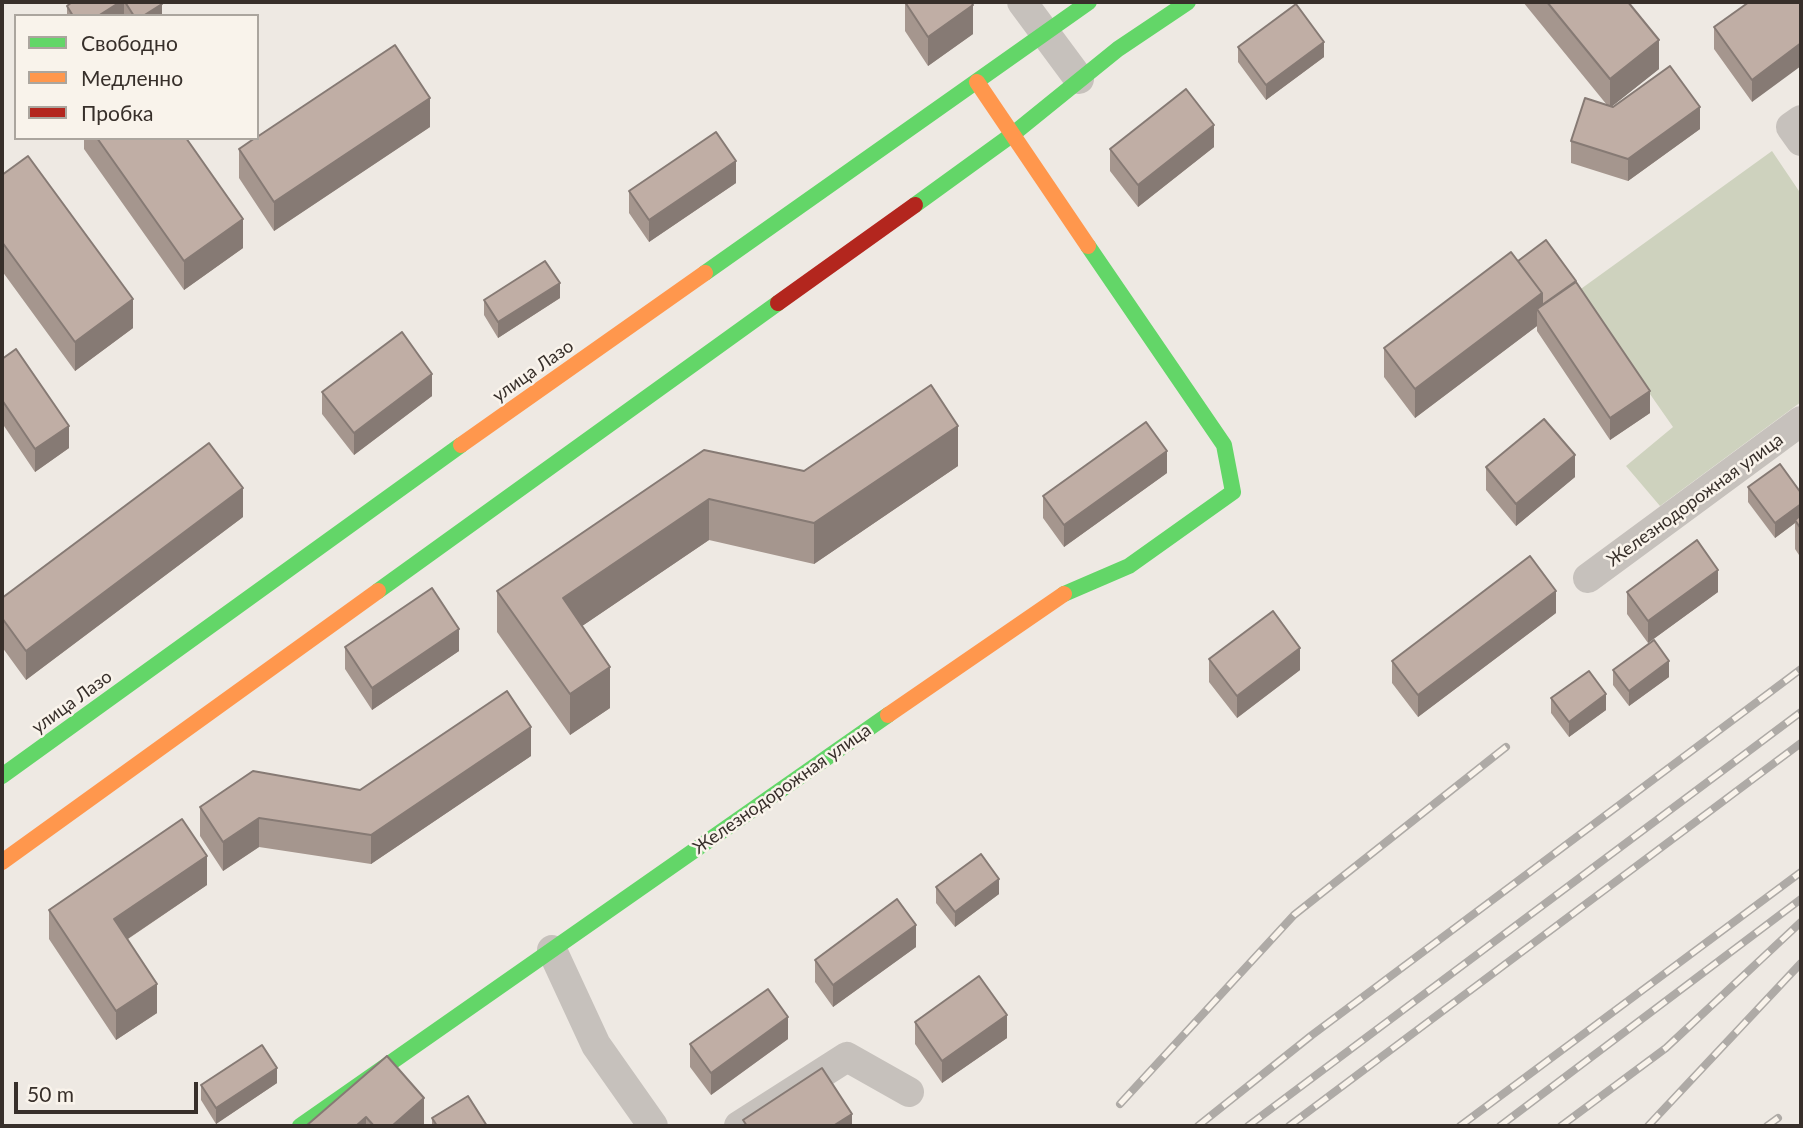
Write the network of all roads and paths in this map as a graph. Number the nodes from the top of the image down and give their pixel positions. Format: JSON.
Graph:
{"nodes":[{"id":1,"x":1021,"y":2,"type":"edge"},
{"id":2,"x":1089,"y":2,"type":"edge"},
{"id":3,"x":1188,"y":2,"type":"edge"},
{"id":4,"x":1045,"y":34,"type":"junction"},
{"id":5,"x":1079,"y":79,"type":"junction"},
{"id":6,"x":977,"y":82,"type":"junction"},
{"id":7,"x":1801,"y":120,"type":"edge"},
{"id":8,"x":1013,"y":134,"type":"junction"},
{"id":9,"x":1801,"y":141,"type":"edge"},
{"id":10,"x":1801,"y":421,"type":"edge"},
{"id":11,"x":1588,"y":578,"type":"dead end"},
{"id":12,"x":2,"y":776,"type":"edge"},
{"id":13,"x":2,"y":862,"type":"edge"},
{"id":14,"x":552,"y":950,"type":"junction"},
{"id":15,"x":909,"y":1092,"type":"dead end"},
{"id":16,"x":300,"y":1126,"type":"edge"},
{"id":17,"x":653,"y":1126,"type":"edge"},
{"id":18,"x":739,"y":1126,"type":"edge"}],
"edges":[{"from":1,"to":4,"type":"street"},
{"from":2,"to":4,"type":"street","name":"улица Лазо"},
{"from":3,"to":5,"type":"street"},
{"from":4,"to":5,"type":"street"},
{"from":4,"to":6,"type":"street","name":"улица Лазо"},
{"from":5,"to":8,"type":"street"},
{"from":6,"to":8,"type":"street"},
{"from":6,"to":12,"type":"street","name":"улица Лазо"},
{"from":7,"to":9,"type":"street"},
{"from":8,"to":13,"type":"street"},
{"from":8,"to":14,"type":"street","name":"Железнодорожная улица"},
{"from":10,"to":11,"type":"street","name":"Железнодорожная улица"},
{"from":14,"to":16,"type":"street","name":"Железнодорожная улица"},
{"from":14,"to":17,"type":"street"},
{"from":15,"to":18,"type":"street"}]}
